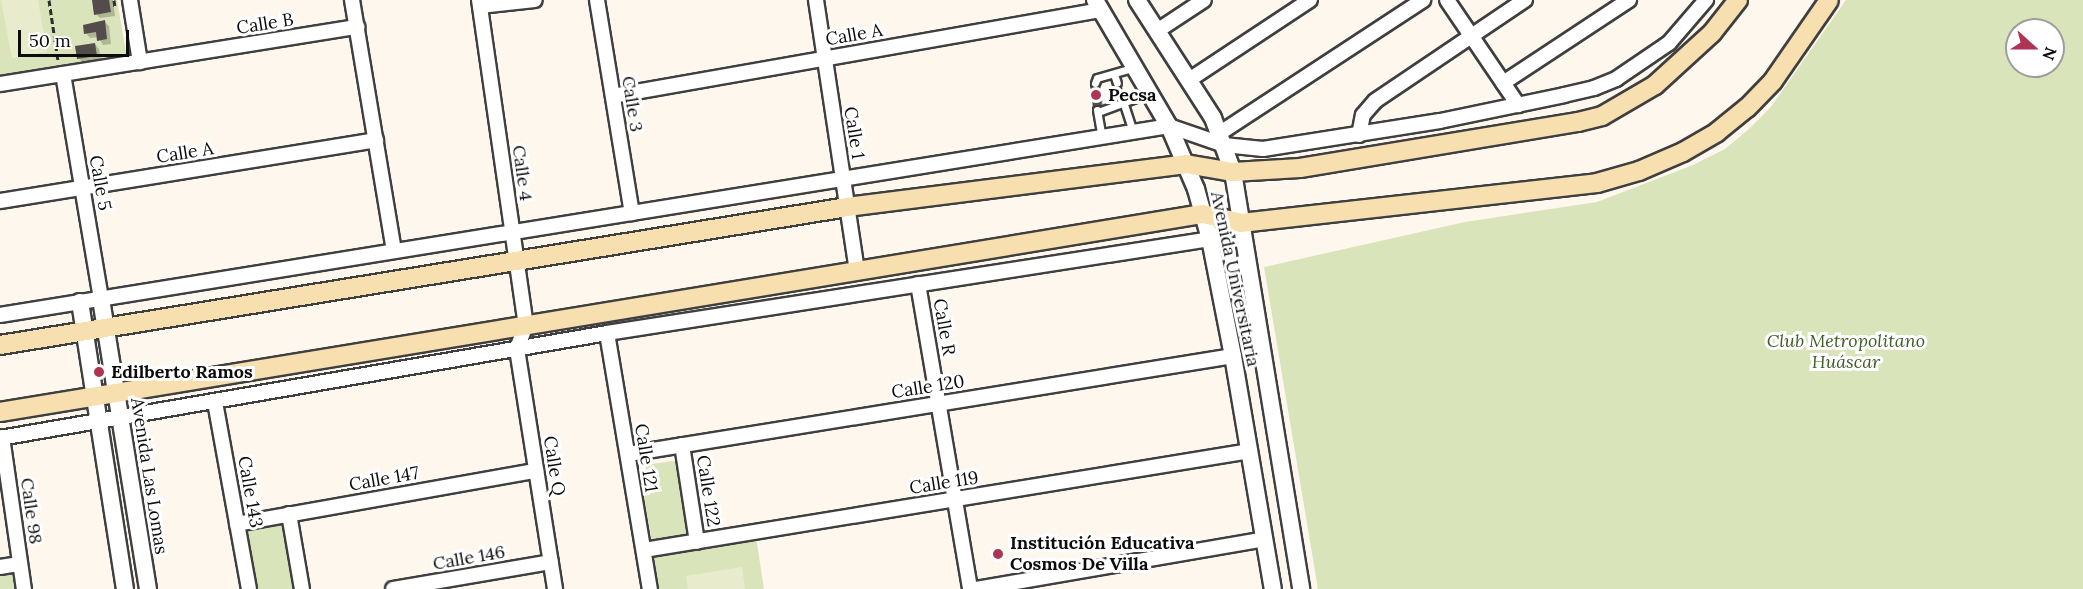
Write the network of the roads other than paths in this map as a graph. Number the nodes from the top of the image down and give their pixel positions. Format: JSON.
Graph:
{"nodes":[{"id":1,"x":130,"y":0,"type":"edge"},
{"id":2,"x":352,"y":0,"type":"edge"},
{"id":3,"x":534,"y":0,"type":"edge"},
{"id":4,"x":597,"y":0,"type":"edge"},
{"id":5,"x":816,"y":0,"type":"edge"},
{"id":6,"x":1137,"y":0,"type":"edge"},
{"id":7,"x":1204,"y":0,"type":"edge"},
{"id":8,"x":1310,"y":0,"type":"edge"},
{"id":9,"x":1423,"y":0,"type":"edge"},
{"id":10,"x":1448,"y":0,"type":"edge"},
{"id":11,"x":1525,"y":0,"type":"edge"},
{"id":12,"x":1629,"y":0,"type":"edge"},
{"id":13,"x":1706,"y":0,"type":"edge"},
{"id":14,"x":1738,"y":0,"type":"edge"},
{"id":15,"x":1829,"y":0,"type":"edge"},
{"id":16,"x":479,"y":3,"type":"edge"},
{"id":17,"x":1098,"y":5,"type":"edge"},
{"id":18,"x":357,"y":27,"type":"junction"},
{"id":19,"x":1157,"y":31,"type":"junction"},
{"id":20,"x":1471,"y":36,"type":"junction"},
{"id":21,"x":824,"y":59,"type":"junction"},
{"id":22,"x":140,"y":62,"type":"junction"},
{"id":23,"x":1136,"y":67,"type":"junction"},
{"id":24,"x":61,"y":74,"type":"junction"},
{"id":25,"x":1114,"y":74,"type":"junction"},
{"id":26,"x":1189,"y":80,"type":"junction"},
{"id":27,"x":1095,"y":83,"type":"dead end"},
{"id":28,"x":1118,"y":83,"type":"dead end"},
{"id":29,"x":1503,"y":83,"type":"junction"},
{"id":30,"x":0,"y":84,"type":"edge"},
{"id":31,"x":1150,"y":92,"type":"junction"},
{"id":32,"x":613,"y":96,"type":"junction"},
{"id":33,"x":1122,"y":99,"type":"junction"},
{"id":34,"x":1518,"y":105,"type":"junction"},
{"id":35,"x":1169,"y":126,"type":"junction"},
{"id":36,"x":1133,"y":133,"type":"junction"},
{"id":37,"x":1359,"y":135,"type":"junction"},
{"id":38,"x":1103,"y":138,"type":"junction"},
{"id":39,"x":1222,"y":139,"type":"junction"},
{"id":40,"x":376,"y":140,"type":"junction"},
{"id":41,"x":1186,"y":164,"type":"junction"},
{"id":42,"x":1233,"y":172,"type":"junction"},
{"id":43,"x":843,"y":179,"type":"junction"},
{"id":44,"x":82,"y":188,"type":"junction"},
{"id":45,"x":0,"y":201,"type":"edge"},
{"id":46,"x":847,"y":207,"type":"junction"},
{"id":47,"x":632,"y":213,"type":"junction"},
{"id":48,"x":1203,"y":214,"type":"junction"},
{"id":49,"x":1241,"y":223,"type":"junction"},
{"id":50,"x":512,"y":232,"type":"junction"},
{"id":51,"x":1210,"y":239,"type":"junction"},
{"id":52,"x":394,"y":251,"type":"junction"},
{"id":53,"x":516,"y":261,"type":"junction"},
{"id":54,"x":857,"y":271,"type":"junction"},
{"id":55,"x":918,"y":284,"type":"junction"},
{"id":56,"x":101,"y":299,"type":"junction"},
{"id":57,"x":80,"y":302,"type":"junction"},
{"id":58,"x":0,"y":315,"type":"edge"},
{"id":59,"x":526,"y":325,"type":"junction"},
{"id":60,"x":106,"y":328,"type":"junction"},
{"id":61,"x":84,"y":332,"type":"junction"},
{"id":62,"x":607,"y":333,"type":"junction"},
{"id":63,"x":0,"y":345,"type":"edge"},
{"id":64,"x":517,"y":349,"type":"junction"},
{"id":65,"x":1233,"y":356,"type":"junction"},
{"id":66,"x":116,"y":393,"type":"junction"},
{"id":67,"x":94,"y":396,"type":"junction"},
{"id":68,"x":215,"y":402,"type":"junction"},
{"id":69,"x":939,"y":404,"type":"junction"},
{"id":70,"x":0,"y":412,"type":"edge"},
{"id":71,"x":120,"y":417,"type":"junction"},
{"id":72,"x":98,"y":421,"type":"junction"},
{"id":73,"x":1,"y":437,"type":"edge"},
{"id":74,"x":682,"y":445,"type":"junction"},
{"id":75,"x":1250,"y":451,"type":"junction"},
{"id":76,"x":628,"y":454,"type":"junction"},
{"id":77,"x":536,"y":471,"type":"junction"},
{"id":78,"x":955,"y":499,"type":"junction"},
{"id":79,"x":289,"y":514,"type":"junction"},
{"id":80,"x":237,"y":524,"type":"junction"},
{"id":81,"x":1264,"y":539,"type":"junction"},
{"id":82,"x":697,"y":542,"type":"junction"},
{"id":83,"x":644,"y":550,"type":"junction"},
{"id":84,"x":551,"y":562,"type":"junction"},
{"id":85,"x":20,"y":564,"type":"junction"},
{"id":86,"x":0,"y":567,"type":"edge"},
{"id":87,"x":24,"y":589,"type":"edge"},
{"id":88,"x":126,"y":589,"type":"edge"},
{"id":89,"x":148,"y":589,"type":"edge"},
{"id":90,"x":249,"y":589,"type":"edge"},
{"id":91,"x":302,"y":589,"type":"edge"},
{"id":92,"x":393,"y":589,"type":"edge"},
{"id":93,"x":555,"y":589,"type":"edge"},
{"id":94,"x":650,"y":589,"type":"edge"},
{"id":95,"x":970,"y":589,"type":"edge"},
{"id":96,"x":976,"y":589,"type":"edge"},
{"id":97,"x":1273,"y":589,"type":"edge"},
{"id":98,"x":1301,"y":589,"type":"edge"}],
"edges":[{"from":1,"to":22,"type":"street"},
{"from":2,"to":18,"type":"street"},
{"from":3,"to":16,"type":"street"},
{"from":4,"to":32,"type":"street","name":"Calle 3"},
{"from":5,"to":21,"type":"street","name":"Calle 1"},
{"from":6,"to":19,"type":"street","name":"Avenida Universitaria"},
{"from":7,"to":19,"type":"street"},
{"from":8,"to":26,"type":"street"},
{"from":9,"to":39,"type":"street"},
{"from":10,"to":20,"type":"street"},
{"from":11,"to":20,"type":"street"},
{"from":12,"to":29,"type":"street"},
{"from":13,"to":34,"type":"street"},
{"from":14,"to":42,"type":"main road"},
{"from":15,"to":49,"type":"main road"},
{"from":16,"to":50,"type":"street","name":"Calle 4"},
{"from":17,"to":21,"type":"street","name":"Calle A"},
{"from":17,"to":23,"type":"street","name":"Avenida Universitaria"},
{"from":18,"to":22,"type":"street","name":"Calle B"},
{"from":18,"to":40,"type":"street"},
{"from":19,"to":26,"type":"street","name":"Avenida Universitaria"},
{"from":20,"to":29,"type":"street"},
{"from":20,"to":37,"type":"street"},
{"from":21,"to":32,"type":"street","name":"Calle A"},
{"from":21,"to":43,"type":"street","name":"Calle 1"},
{"from":22,"to":24,"type":"street","name":"Calle B"},
{"from":23,"to":25,"type":"lane"},
{"from":23,"to":31,"type":"street","name":"Avenida Universitaria"},
{"from":24,"to":30,"type":"street","name":"Calle B"},
{"from":24,"to":44,"type":"street","name":"Calle 5"},
{"from":25,"to":27,"type":"lane"},
{"from":25,"to":28,"type":"lane"},
{"from":26,"to":39,"type":"street","name":"Avenida Universitaria"},
{"from":29,"to":34,"type":"street"},
{"from":31,"to":33,"type":"lane"},
{"from":31,"to":35,"type":"street","name":"Avenida Universitaria"},
{"from":32,"to":47,"type":"street","name":"Calle 3"},
{"from":33,"to":36,"type":"lane"},
{"from":33,"to":38,"type":"lane"},
{"from":34,"to":37,"type":"street"},
{"from":35,"to":36,"type":"street"},
{"from":35,"to":39,"type":"street"},
{"from":35,"to":41,"type":"street","name":"Avenida Universitaria"},
{"from":36,"to":38,"type":"street"},
{"from":37,"to":39,"type":"street"},
{"from":38,"to":43,"type":"street"},
{"from":39,"to":42,"type":"street","name":"Avenida Universitaria"},
{"from":40,"to":44,"type":"street","name":"Calle A"},
{"from":40,"to":52,"type":"street"},
{"from":41,"to":42,"type":"main road"},
{"from":41,"to":46,"type":"main road"},
{"from":41,"to":48,"type":"street","name":"Avenida Universitaria"},
{"from":42,"to":49,"type":"street","name":"Avenida Universitaria"},
{"from":43,"to":46,"type":"street","name":"Calle 1"},
{"from":43,"to":47,"type":"street"},
{"from":44,"to":45,"type":"street","name":"Calle A"},
{"from":44,"to":56,"type":"street","name":"Calle 5"},
{"from":46,"to":53,"type":"main road"},
{"from":46,"to":54,"type":"street","name":"Calle 1"},
{"from":47,"to":50,"type":"street"},
{"from":48,"to":49,"type":"main road"},
{"from":48,"to":51,"type":"street","name":"Avenida Universitaria"},
{"from":48,"to":54,"type":"main road"},
{"from":49,"to":51,"type":"street"},
{"from":49,"to":98,"type":"street","name":"Avenida Universitaria"},
{"from":50,"to":52,"type":"street"},
{"from":50,"to":53,"type":"street","name":"Calle 4"},
{"from":51,"to":55,"type":"street"},
{"from":51,"to":65,"type":"street","name":"Avenida Universitaria"},
{"from":52,"to":56,"type":"street"},
{"from":53,"to":59,"type":"street","name":"Calle 4"},
{"from":53,"to":60,"type":"main road"},
{"from":54,"to":59,"type":"main road"},
{"from":55,"to":62,"type":"street"},
{"from":55,"to":69,"type":"street","name":"Calle R"},
{"from":56,"to":57,"type":"street"},
{"from":56,"to":60,"type":"street","name":"Avenida Las Lomas"},
{"from":57,"to":58,"type":"street"},
{"from":57,"to":61,"type":"street"},
{"from":59,"to":64,"type":"street","name":"Calle 4"},
{"from":59,"to":66,"type":"main road"},
{"from":60,"to":61,"type":"main road"},
{"from":60,"to":66,"type":"street","name":"Avenida Las Lomas"},
{"from":61,"to":63,"type":"main road"},
{"from":61,"to":67,"type":"street"},
{"from":62,"to":64,"type":"street"},
{"from":62,"to":76,"type":"street","name":"Calle 121"},
{"from":64,"to":68,"type":"street"},
{"from":64,"to":77,"type":"street","name":"Calle Q"},
{"from":65,"to":69,"type":"street","name":"Calle 120"},
{"from":65,"to":75,"type":"street","name":"Avenida Universitaria"},
{"from":66,"to":67,"type":"main road"},
{"from":66,"to":71,"type":"street","name":"Avenida Las Lomas"},
{"from":67,"to":70,"type":"main road"},
{"from":67,"to":72,"type":"street"},
{"from":68,"to":71,"type":"street"},
{"from":68,"to":80,"type":"street","name":"Calle 143"},
{"from":69,"to":74,"type":"street","name":"Calle 120"},
{"from":69,"to":78,"type":"street","name":"Calle R"},
{"from":71,"to":72,"type":"street"},
{"from":71,"to":89,"type":"street","name":"Avenida Las Lomas"},
{"from":72,"to":73,"type":"street"},
{"from":72,"to":88,"type":"street"},
{"from":73,"to":85,"type":"street","name":"Calle 98"},
{"from":74,"to":76,"type":"street","name":"Calle 120"},
{"from":74,"to":82,"type":"street","name":"Calle 122"},
{"from":75,"to":78,"type":"street","name":"Calle 119"},
{"from":75,"to":81,"type":"street","name":"Avenida Universitaria"},
{"from":76,"to":83,"type":"street","name":"Calle 121"},
{"from":77,"to":79,"type":"street","name":"Calle 147"},
{"from":77,"to":84,"type":"street","name":"Calle Q"},
{"from":78,"to":82,"type":"street","name":"Calle 119"},
{"from":78,"to":95,"type":"street","name":"Calle R"},
{"from":79,"to":80,"type":"street","name":"Calle 147"},
{"from":79,"to":91,"type":"street"},
{"from":80,"to":90,"type":"street","name":"Calle 143"},
{"from":81,"to":96,"type":"street"},
{"from":81,"to":97,"type":"street","name":"Avenida Universitaria"},
{"from":82,"to":83,"type":"street","name":"Calle 119"},
{"from":83,"to":94,"type":"street","name":"Calle 121"},
{"from":84,"to":92,"type":"street","name":"Calle 146"},
{"from":84,"to":93,"type":"street","name":"Calle Q"},
{"from":85,"to":86,"type":"street"},
{"from":85,"to":87,"type":"street","name":"Calle 98"}]}
